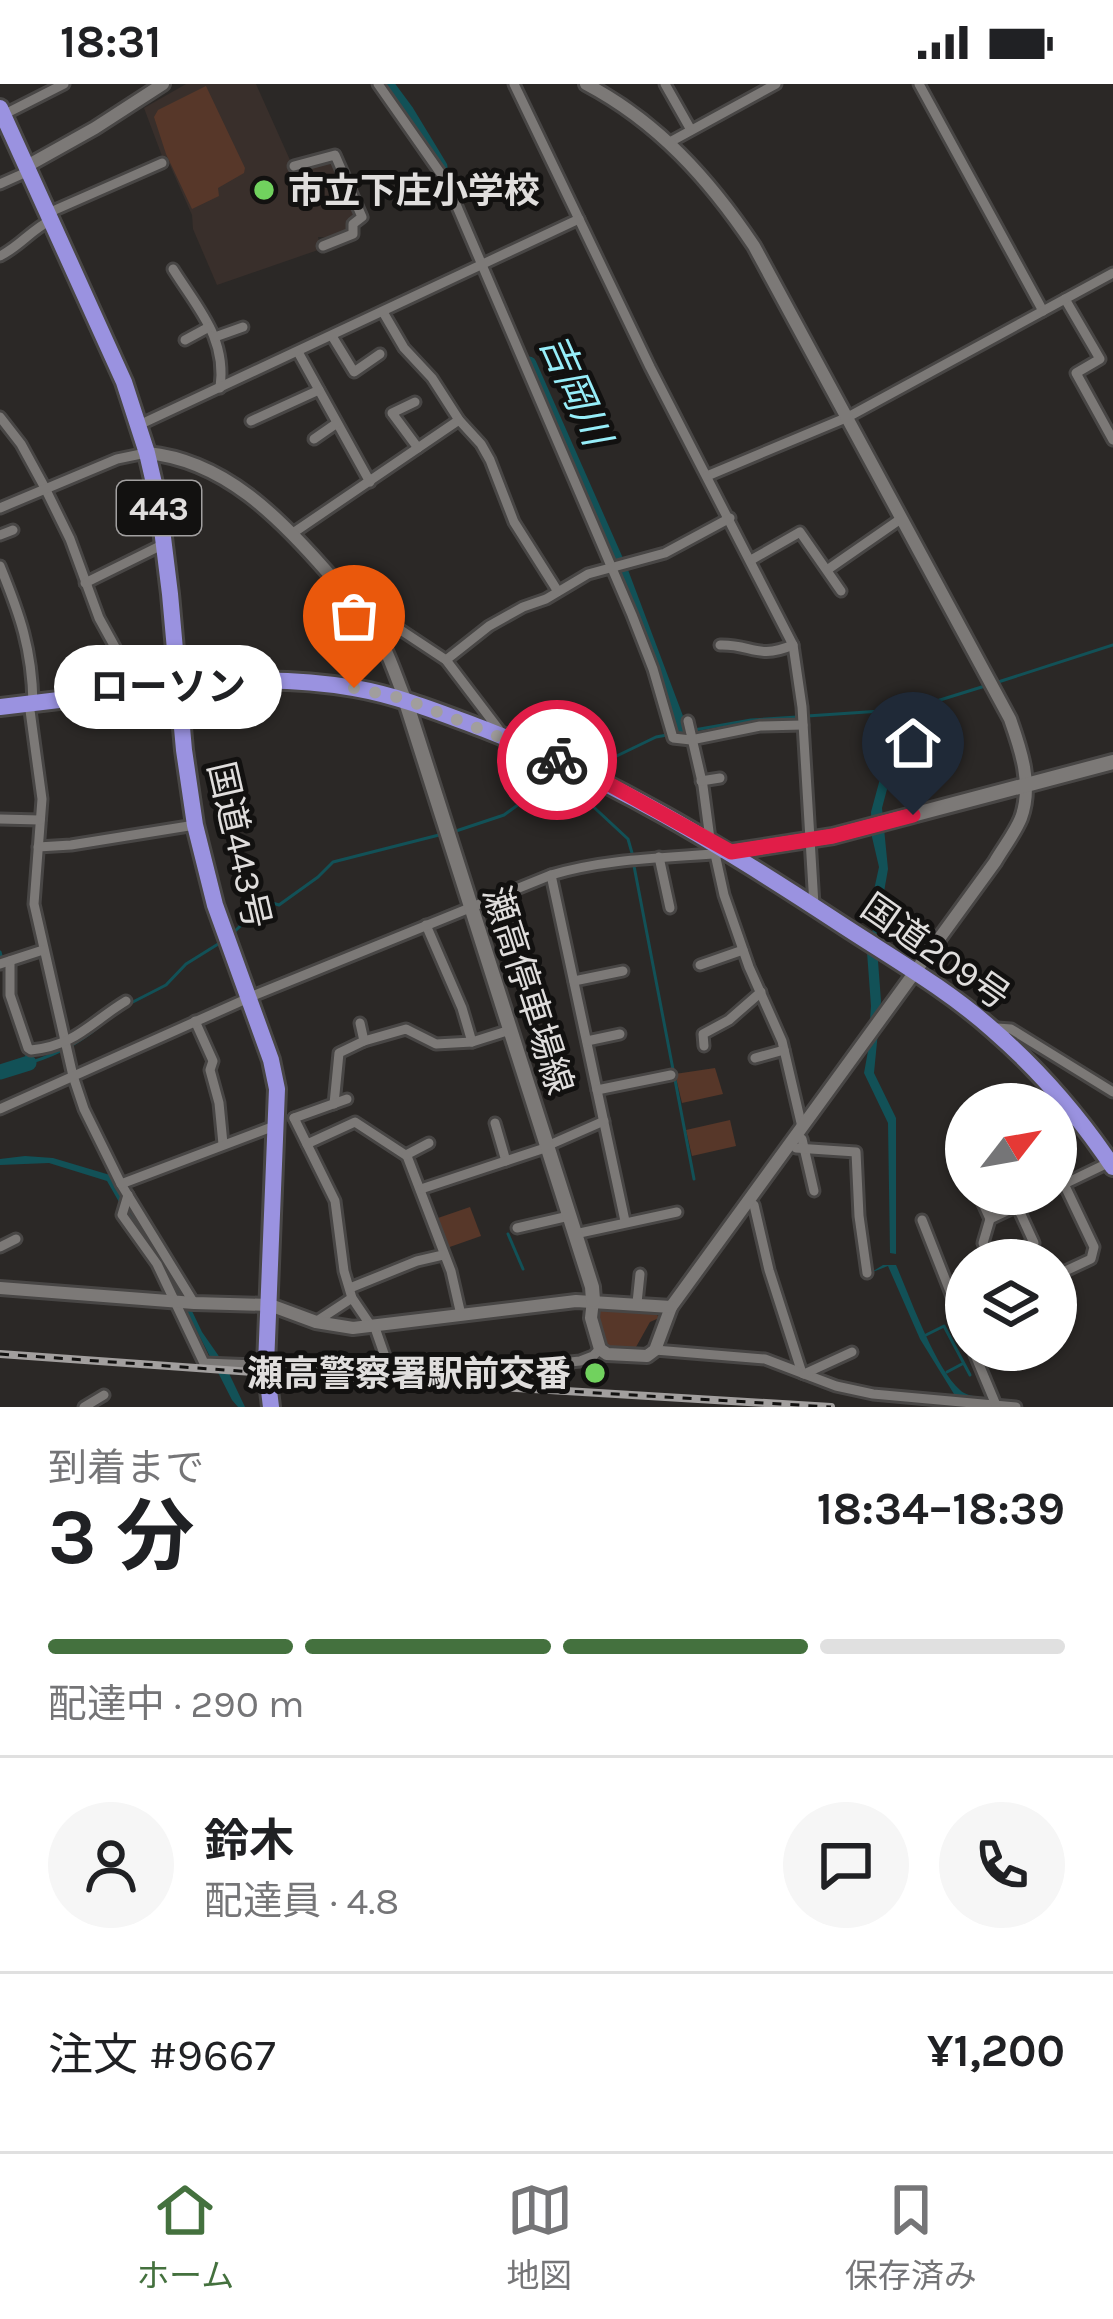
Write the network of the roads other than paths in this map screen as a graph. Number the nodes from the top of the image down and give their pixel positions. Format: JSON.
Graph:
{"nodes":[{"id":1,"x":64,"y":84,"type":"edge"},
{"id":2,"x":163,"y":84,"type":"edge"},
{"id":3,"x":378,"y":84,"type":"edge"},
{"id":4,"x":514,"y":84,"type":"edge"},
{"id":5,"x":586,"y":84,"type":"edge"},
{"id":6,"x":665,"y":84,"type":"edge"},
{"id":7,"x":776,"y":84,"type":"edge"},
{"id":8,"x":919,"y":84,"type":"edge"},
{"id":9,"x":2,"y":111,"type":"edge"},
{"id":10,"x":691,"y":130,"type":"junction"},
{"id":11,"x":670,"y":142,"type":"junction"},
{"id":12,"x":162,"y":163,"type":"dead end"},
{"id":13,"x":294,"y":166,"type":"dead end"},
{"id":14,"x":28,"y":168,"type":"junction"},
{"id":15,"x":0,"y":184,"type":"edge"},
{"id":16,"x":49,"y":217,"type":"junction"},
{"id":17,"x":579,"y":219,"type":"junction"},
{"id":18,"x":322,"y":246,"type":"dead end"},
{"id":19,"x":0,"y":256,"type":"edge"},
{"id":20,"x":482,"y":265,"type":"junction"},
{"id":21,"x":172,"y":269,"type":"dead end"},
{"id":22,"x":1113,"y":273,"type":"edge"},
{"id":23,"x":1065,"y":299,"type":"junction"},
{"id":24,"x":1043,"y":311,"type":"junction"},
{"id":25,"x":383,"y":312,"type":"junction"},
{"id":26,"x":242,"y":327,"type":"dead end"},
{"id":27,"x":212,"y":332,"type":"junction"},
{"id":28,"x":332,"y":336,"type":"junction"},
{"id":29,"x":185,"y":340,"type":"dead end"},
{"id":30,"x":298,"y":352,"type":"junction"},
{"id":31,"x":380,"y":354,"type":"dead end"},
{"id":32,"x":220,"y":388,"type":"junction"},
{"id":33,"x":319,"y":390,"type":"junction"},
{"id":34,"x":415,"y":402,"type":"dead end"},
{"id":35,"x":0,"y":417,"type":"edge"},
{"id":36,"x":848,"y":417,"type":"junction"},
{"id":37,"x":459,"y":420,"type":"junction"},
{"id":38,"x":251,"y":421,"type":"dead end"},
{"id":39,"x":338,"y":423,"type":"junction"},
{"id":40,"x":139,"y":425,"type":"junction"},
{"id":41,"x":314,"y":440,"type":"dead end"},
{"id":42,"x":1113,"y":440,"type":"edge"},
{"id":43,"x":418,"y":448,"type":"junction"},
{"id":44,"x":147,"y":453,"type":"junction"},
{"id":45,"x":707,"y":476,"type":"junction"},
{"id":46,"x":370,"y":482,"type":"junction"},
{"id":47,"x":45,"y":488,"type":"junction"},
{"id":48,"x":0,"y":508,"type":"edge"},
{"id":49,"x":730,"y":518,"type":"junction"},
{"id":50,"x":902,"y":518,"type":"junction"},
{"id":51,"x":13,"y":530,"type":"dead end"},
{"id":52,"x":293,"y":533,"type":"junction"},
{"id":53,"x":0,"y":535,"type":"edge"},
{"id":54,"x":164,"y":544,"type":"junction"},
{"id":55,"x":751,"y":560,"type":"junction"},
{"id":56,"x":0,"y":566,"type":"edge"},
{"id":57,"x":611,"y":568,"type":"junction"},
{"id":58,"x":827,"y":570,"type":"junction"},
{"id":59,"x":85,"y":583,"type":"junction"},
{"id":60,"x":557,"y":590,"type":"junction"},
{"id":61,"x":842,"y":591,"type":"dead end"},
{"id":62,"x":362,"y":611,"type":"junction"},
{"id":63,"x":720,"y":645,"type":"dead end"},
{"id":64,"x":793,"y":645,"type":"junction"},
{"id":65,"x":446,"y":660,"type":"junction"},
{"id":66,"x":178,"y":685,"type":"junction"},
{"id":67,"x":139,"y":690,"type":"junction"},
{"id":68,"x":405,"y":699,"type":"junction"},
{"id":69,"x":31,"y":703,"type":"junction"},
{"id":70,"x":0,"y":707,"type":"edge"},
{"id":71,"x":688,"y":721,"type":"dead end"},
{"id":72,"x":803,"y":724,"type":"junction"},
{"id":73,"x":505,"y":737,"type":"junction"},
{"id":74,"x":691,"y":740,"type":"junction"},
{"id":75,"x":1113,"y":762,"type":"edge"},
{"id":76,"x":720,"y":778,"type":"dead end"},
{"id":77,"x":701,"y":781,"type":"junction"},
{"id":78,"x":1026,"y":787,"type":"junction"},
{"id":79,"x":0,"y":819,"type":"edge"},
{"id":80,"x":40,"y":820,"type":"junction"},
{"id":81,"x":195,"y":825,"type":"junction"},
{"id":82,"x":810,"y":840,"type":"junction"},
{"id":83,"x":38,"y":847,"type":"junction"},
{"id":84,"x":719,"y":848,"type":"junction"},
{"id":85,"x":659,"y":857,"type":"junction"},
{"id":86,"x":551,"y":875,"type":"junction"},
{"id":87,"x":471,"y":907,"type":"junction"},
{"id":88,"x":814,"y":907,"type":"junction"},
{"id":89,"x":670,"y":908,"type":"dead end"},
{"id":90,"x":426,"y":925,"type":"junction"},
{"id":91,"x":0,"y":950,"type":"edge"},
{"id":92,"x":43,"y":950,"type":"junction"},
{"id":93,"x":743,"y":950,"type":"junction"},
{"id":94,"x":5,"y":963,"type":"edge"},
{"id":95,"x":700,"y":965,"type":"dead end"},
{"id":96,"x":622,"y":971,"type":"dead end"},
{"id":97,"x":914,"y":972,"type":"junction"},
{"id":98,"x":574,"y":981,"type":"junction"},
{"id":99,"x":761,"y":992,"type":"junction"},
{"id":100,"x":249,"y":998,"type":"junction"},
{"id":101,"x":126,"y":1001,"type":"dead end"},
{"id":102,"x":195,"y":1021,"type":"junction"},
{"id":103,"x":360,"y":1023,"type":"dead end"},
{"id":104,"x":992,"y":1028,"type":"junction"},
{"id":105,"x":511,"y":1030,"type":"junction"},
{"id":106,"x":620,"y":1034,"type":"dead end"},
{"id":107,"x":364,"y":1041,"type":"junction"},
{"id":108,"x":586,"y":1041,"type":"junction"},
{"id":109,"x":472,"y":1042,"type":"junction"},
{"id":110,"x":65,"y":1043,"type":"junction"},
{"id":111,"x":704,"y":1046,"type":"dead end"},
{"id":112,"x":784,"y":1050,"type":"junction"},
{"id":113,"x":755,"y":1058,"type":"dead end"},
{"id":114,"x":671,"y":1075,"type":"dead end"},
{"id":115,"x":73,"y":1076,"type":"junction"},
{"id":116,"x":597,"y":1090,"type":"junction"},
{"id":117,"x":1113,"y":1092,"type":"edge"},
{"id":118,"x":346,"y":1099,"type":"dead end"},
{"id":119,"x":334,"y":1104,"type":"junction"},
{"id":120,"x":0,"y":1109,"type":"edge"},
{"id":121,"x":604,"y":1121,"type":"junction"},
{"id":122,"x":282,"y":1122,"type":"junction"},
{"id":123,"x":495,"y":1123,"type":"dead end"},
{"id":124,"x":801,"y":1141,"type":"junction"},
{"id":125,"x":429,"y":1143,"type":"dead end"},
{"id":126,"x":223,"y":1144,"type":"junction"},
{"id":127,"x":308,"y":1144,"type":"junction"},
{"id":128,"x":547,"y":1146,"type":"junction"},
{"id":129,"x":406,"y":1155,"type":"junction"},
{"id":130,"x":506,"y":1161,"type":"junction"},
{"id":131,"x":1111,"y":1165,"type":"edge"},
{"id":132,"x":1077,"y":1179,"type":"edge"},
{"id":133,"x":421,"y":1189,"type":"junction"},
{"id":134,"x":124,"y":1190,"type":"junction"},
{"id":135,"x":814,"y":1190,"type":"dead end"},
{"id":136,"x":754,"y":1205,"type":"dead end"},
{"id":137,"x":677,"y":1212,"type":"dead end"},
{"id":138,"x":988,"y":1215,"type":"edge"},
{"id":139,"x":998,"y":1215,"type":"edge"},
{"id":140,"x":1076,"y":1215,"type":"edge"},
{"id":141,"x":569,"y":1216,"type":"junction"},
{"id":142,"x":990,"y":1219,"type":"junction"},
{"id":143,"x":922,"y":1220,"type":"dead end"},
{"id":144,"x":625,"y":1221,"type":"junction"},
{"id":145,"x":518,"y":1228,"type":"dead end"},
{"id":146,"x":575,"y":1234,"type":"junction"},
{"id":147,"x":16,"y":1239,"type":"dead end"},
{"id":148,"x":984,"y":1239,"type":"edge"},
{"id":149,"x":0,"y":1247,"type":"edge"},
{"id":150,"x":443,"y":1255,"type":"junction"},
{"id":151,"x":1077,"y":1266,"type":"edge"},
{"id":152,"x":867,"y":1273,"type":"dead end"},
{"id":153,"x":640,"y":1274,"type":"dead end"},
{"id":154,"x":945,"y":1279,"type":"edge"},
{"id":155,"x":0,"y":1288,"type":"edge"},
{"id":156,"x":351,"y":1293,"type":"junction"},
{"id":157,"x":593,"y":1300,"type":"junction"},
{"id":158,"x":175,"y":1301,"type":"junction"},
{"id":159,"x":194,"y":1303,"type":"junction"},
{"id":160,"x":637,"y":1303,"type":"junction"},
{"id":161,"x":270,"y":1305,"type":"junction"},
{"id":162,"x":671,"y":1306,"type":"junction"},
{"id":163,"x":461,"y":1315,"type":"junction"},
{"id":164,"x":315,"y":1322,"type":"junction"},
{"id":165,"x":372,"y":1326,"type":"junction"},
{"id":166,"x":600,"y":1348,"type":"junction"},
{"id":167,"x":656,"y":1350,"type":"junction"},
{"id":168,"x":852,"y":1352,"type":"dead end"},
{"id":169,"x":266,"y":1365,"type":"junction"},
{"id":170,"x":390,"y":1371,"type":"junction"},
{"id":171,"x":982,"y":1371,"type":"edge"},
{"id":172,"x":802,"y":1373,"type":"junction"},
{"id":173,"x":104,"y":1395,"type":"dead end"},
{"id":174,"x":941,"y":1404,"type":"edge"},
{"id":175,"x":996,"y":1405,"type":"edge"},
{"id":176,"x":84,"y":1407,"type":"edge"},
{"id":177,"x":271,"y":1407,"type":"edge"},
{"id":178,"x":1016,"y":1407,"type":"edge"}],
"edges":[{"from":1,"to":9,"type":"street"},
{"from":2,"to":14,"type":"street"},
{"from":3,"to":20,"type":"street"},
{"from":4,"to":17,"type":"street"},
{"from":5,"to":11,"type":"street"},
{"from":6,"to":10,"type":"street"},
{"from":7,"to":10,"type":"street"},
{"from":8,"to":24,"type":"street"},
{"from":9,"to":14,"type":"highway","name":"国道443号","number":"443"},
{"from":10,"to":11,"type":"street"},
{"from":11,"to":36,"type":"street"},
{"from":12,"to":16,"type":"street"},
{"from":13,"to":18,"type":"street"},
{"from":14,"to":15,"type":"street"},
{"from":14,"to":16,"type":"highway","name":"国道443号","number":"443"},
{"from":16,"to":19,"type":"street"},
{"from":16,"to":40,"type":"highway","name":"国道443号","number":"443"},
{"from":17,"to":20,"type":"street"},
{"from":17,"to":45,"type":"street"},
{"from":20,"to":25,"type":"street"},
{"from":20,"to":57,"type":"street"},
{"from":21,"to":27,"type":"street"},
{"from":22,"to":23,"type":"street"},
{"from":23,"to":24,"type":"street"},
{"from":23,"to":42,"type":"street"},
{"from":24,"to":36,"type":"street"},
{"from":25,"to":28,"type":"street"},
{"from":25,"to":37,"type":"street"},
{"from":26,"to":27,"type":"street"},
{"from":27,"to":29,"type":"street"},
{"from":27,"to":32,"type":"street"},
{"from":28,"to":30,"type":"street"},
{"from":28,"to":31,"type":"street"},
{"from":30,"to":32,"type":"street"},
{"from":30,"to":33,"type":"street"},
{"from":32,"to":40,"type":"street"},
{"from":33,"to":38,"type":"street"},
{"from":33,"to":39,"type":"street"},
{"from":34,"to":43,"type":"street"},
{"from":35,"to":47,"type":"street"},
{"from":36,"to":45,"type":"street"},
{"from":36,"to":50,"type":"street"},
{"from":37,"to":43,"type":"street"},
{"from":37,"to":60,"type":"street"},
{"from":39,"to":41,"type":"street"},
{"from":39,"to":46,"type":"street"},
{"from":40,"to":44,"type":"highway","name":"国道443号","number":"443"},
{"from":43,"to":46,"type":"street"},
{"from":44,"to":47,"type":"street"},
{"from":44,"to":52,"type":"street"},
{"from":44,"to":54,"type":"highway","name":"国道443号","number":"443"},
{"from":45,"to":49,"type":"street"},
{"from":46,"to":52,"type":"street"},
{"from":47,"to":48,"type":"street"},
{"from":47,"to":59,"type":"street"},
{"from":49,"to":55,"type":"street"},
{"from":49,"to":57,"type":"street"},
{"from":50,"to":58,"type":"street"},
{"from":50,"to":78,"type":"street"},
{"from":51,"to":53,"type":"street"},
{"from":52,"to":62,"type":"street"},
{"from":54,"to":59,"type":"street"},
{"from":54,"to":66,"type":"highway","name":"国道443号","number":"443"},
{"from":55,"to":58,"type":"street"},
{"from":55,"to":64,"type":"street"},
{"from":56,"to":69,"type":"street"},
{"from":57,"to":60,"type":"street"},
{"from":57,"to":74,"type":"street"},
{"from":58,"to":61,"type":"street"},
{"from":59,"to":67,"type":"street"},
{"from":60,"to":65,"type":"street"},
{"from":62,"to":65,"type":"street"},
{"from":62,"to":68,"type":"street"},
{"from":63,"to":64,"type":"street"},
{"from":64,"to":72,"type":"street"},
{"from":65,"to":73,"type":"street"},
{"from":66,"to":67,"type":"highway","name":"国道209号"},
{"from":66,"to":68,"type":"highway","name":"国道209号"},
{"from":66,"to":81,"type":"highway","name":"国道443号","number":"443"},
{"from":67,"to":69,"type":"highway","name":"国道209号"},
{"from":68,"to":73,"type":"highway","name":"国道209号"},
{"from":68,"to":87,"type":"main road","name":"瀬高停車場線"},
{"from":69,"to":70,"type":"highway","name":"国道209号"},
{"from":69,"to":80,"type":"street"},
{"from":71,"to":74,"type":"street"},
{"from":72,"to":74,"type":"street"},
{"from":72,"to":82,"type":"street"},
{"from":73,"to":84,"type":"highway","name":"国道209号"},
{"from":74,"to":77,"type":"street"},
{"from":75,"to":78,"type":"main road"},
{"from":76,"to":77,"type":"street"},
{"from":77,"to":84,"type":"street"},
{"from":78,"to":82,"type":"main road"},
{"from":78,"to":97,"type":"street"},
{"from":79,"to":80,"type":"street"},
{"from":80,"to":83,"type":"street"},
{"from":81,"to":83,"type":"street"},
{"from":81,"to":100,"type":"highway","name":"国道443号","number":"443"},
{"from":82,"to":84,"type":"main road"},
{"from":82,"to":88,"type":"street"},
{"from":83,"to":92,"type":"street"},
{"from":84,"to":85,"type":"street"},
{"from":84,"to":88,"type":"highway","name":"国道209号"},
{"from":84,"to":93,"type":"street"},
{"from":85,"to":86,"type":"street"},
{"from":85,"to":89,"type":"street"},
{"from":86,"to":87,"type":"street"},
{"from":86,"to":98,"type":"street"},
{"from":87,"to":90,"type":"street"},
{"from":87,"to":105,"type":"main road","name":"瀬高停車場線"},
{"from":88,"to":97,"type":"highway","name":"国道209号"},
{"from":90,"to":100,"type":"street"},
{"from":90,"to":109,"type":"street"},
{"from":91,"to":94,"type":"street"},
{"from":92,"to":94,"type":"street"},
{"from":92,"to":110,"type":"street"},
{"from":93,"to":95,"type":"street"},
{"from":93,"to":99,"type":"street"},
{"from":94,"to":110,"type":"street"},
{"from":96,"to":98,"type":"street"},
{"from":97,"to":104,"type":"highway","name":"国道209号"},
{"from":97,"to":124,"type":"street"},
{"from":98,"to":108,"type":"street"},
{"from":99,"to":111,"type":"street"},
{"from":99,"to":112,"type":"street"},
{"from":100,"to":102,"type":"street"},
{"from":100,"to":122,"type":"highway","name":"国道443号","number":"443"},
{"from":101,"to":110,"type":"street"},
{"from":102,"to":115,"type":"street"},
{"from":102,"to":126,"type":"street"},
{"from":103,"to":107,"type":"street"},
{"from":104,"to":117,"type":"street"},
{"from":104,"to":131,"type":"highway","name":"国道209号"},
{"from":105,"to":109,"type":"street"},
{"from":105,"to":128,"type":"main road","name":"瀬高停車場線"},
{"from":106,"to":108,"type":"street"},
{"from":107,"to":109,"type":"street"},
{"from":107,"to":119,"type":"street"},
{"from":108,"to":116,"type":"street"},
{"from":110,"to":115,"type":"street"},
{"from":112,"to":113,"type":"street"},
{"from":112,"to":124,"type":"street"},
{"from":114,"to":116,"type":"street"},
{"from":115,"to":120,"type":"street"},
{"from":115,"to":134,"type":"street"},
{"from":116,"to":121,"type":"street"},
{"from":118,"to":119,"type":"street"},
{"from":119,"to":122,"type":"street"},
{"from":121,"to":128,"type":"street"},
{"from":121,"to":144,"type":"street"},
{"from":122,"to":126,"type":"street"},
{"from":122,"to":127,"type":"street"},
{"from":122,"to":161,"type":"highway","name":"国道443号","number":"443"},
{"from":123,"to":130,"type":"street"},
{"from":124,"to":135,"type":"street"},
{"from":124,"to":152,"type":"street"},
{"from":124,"to":162,"type":"street"},
{"from":125,"to":129,"type":"street"},
{"from":126,"to":134,"type":"street"},
{"from":127,"to":129,"type":"street"},
{"from":127,"to":156,"type":"street"},
{"from":128,"to":130,"type":"street"},
{"from":128,"to":141,"type":"main road","name":"瀬高停車場線"},
{"from":129,"to":133,"type":"street"},
{"from":130,"to":133,"type":"street"},
{"from":131,"to":132,"type":"street"},
{"from":133,"to":150,"type":"street"},
{"from":134,"to":158,"type":"street"},
{"from":134,"to":159,"type":"street"},
{"from":136,"to":172,"type":"street"},
{"from":137,"to":144,"type":"street"},
{"from":138,"to":142,"type":"street"},
{"from":139,"to":142,"type":"street"},
{"from":140,"to":151,"type":"street"},
{"from":141,"to":145,"type":"street"},
{"from":141,"to":146,"type":"main road","name":"瀬高停車場線"},
{"from":142,"to":148,"type":"street"},
{"from":143,"to":154,"type":"street"},
{"from":144,"to":146,"type":"street"},
{"from":146,"to":157,"type":"main road","name":"瀬高停車場線"},
{"from":147,"to":149,"type":"street"},
{"from":150,"to":156,"type":"street"},
{"from":150,"to":163,"type":"street"},
{"from":153,"to":160,"type":"street"},
{"from":155,"to":158,"type":"street"},
{"from":156,"to":164,"type":"street"},
{"from":156,"to":165,"type":"street"},
{"from":157,"to":160,"type":"street"},
{"from":157,"to":163,"type":"street"},
{"from":157,"to":166,"type":"street"},
{"from":158,"to":159,"type":"street"},
{"from":158,"to":169,"type":"street"},
{"from":159,"to":161,"type":"street"},
{"from":160,"to":162,"type":"street"},
{"from":161,"to":164,"type":"street"},
{"from":161,"to":169,"type":"highway","name":"国道443号","number":"443"},
{"from":162,"to":167,"type":"street"},
{"from":163,"to":165,"type":"street"},
{"from":164,"to":165,"type":"street"},
{"from":165,"to":170,"type":"street"},
{"from":166,"to":167,"type":"street"},
{"from":166,"to":170,"type":"street"},
{"from":167,"to":172,"type":"street"},
{"from":168,"to":172,"type":"street"},
{"from":169,"to":170,"type":"street"},
{"from":169,"to":177,"type":"highway","name":"国道443号","number":"443"},
{"from":171,"to":175,"type":"street"},
{"from":172,"to":174,"type":"street"},
{"from":173,"to":176,"type":"street"},
{"from":174,"to":175,"type":"street"},
{"from":175,"to":178,"type":"street"}]}
